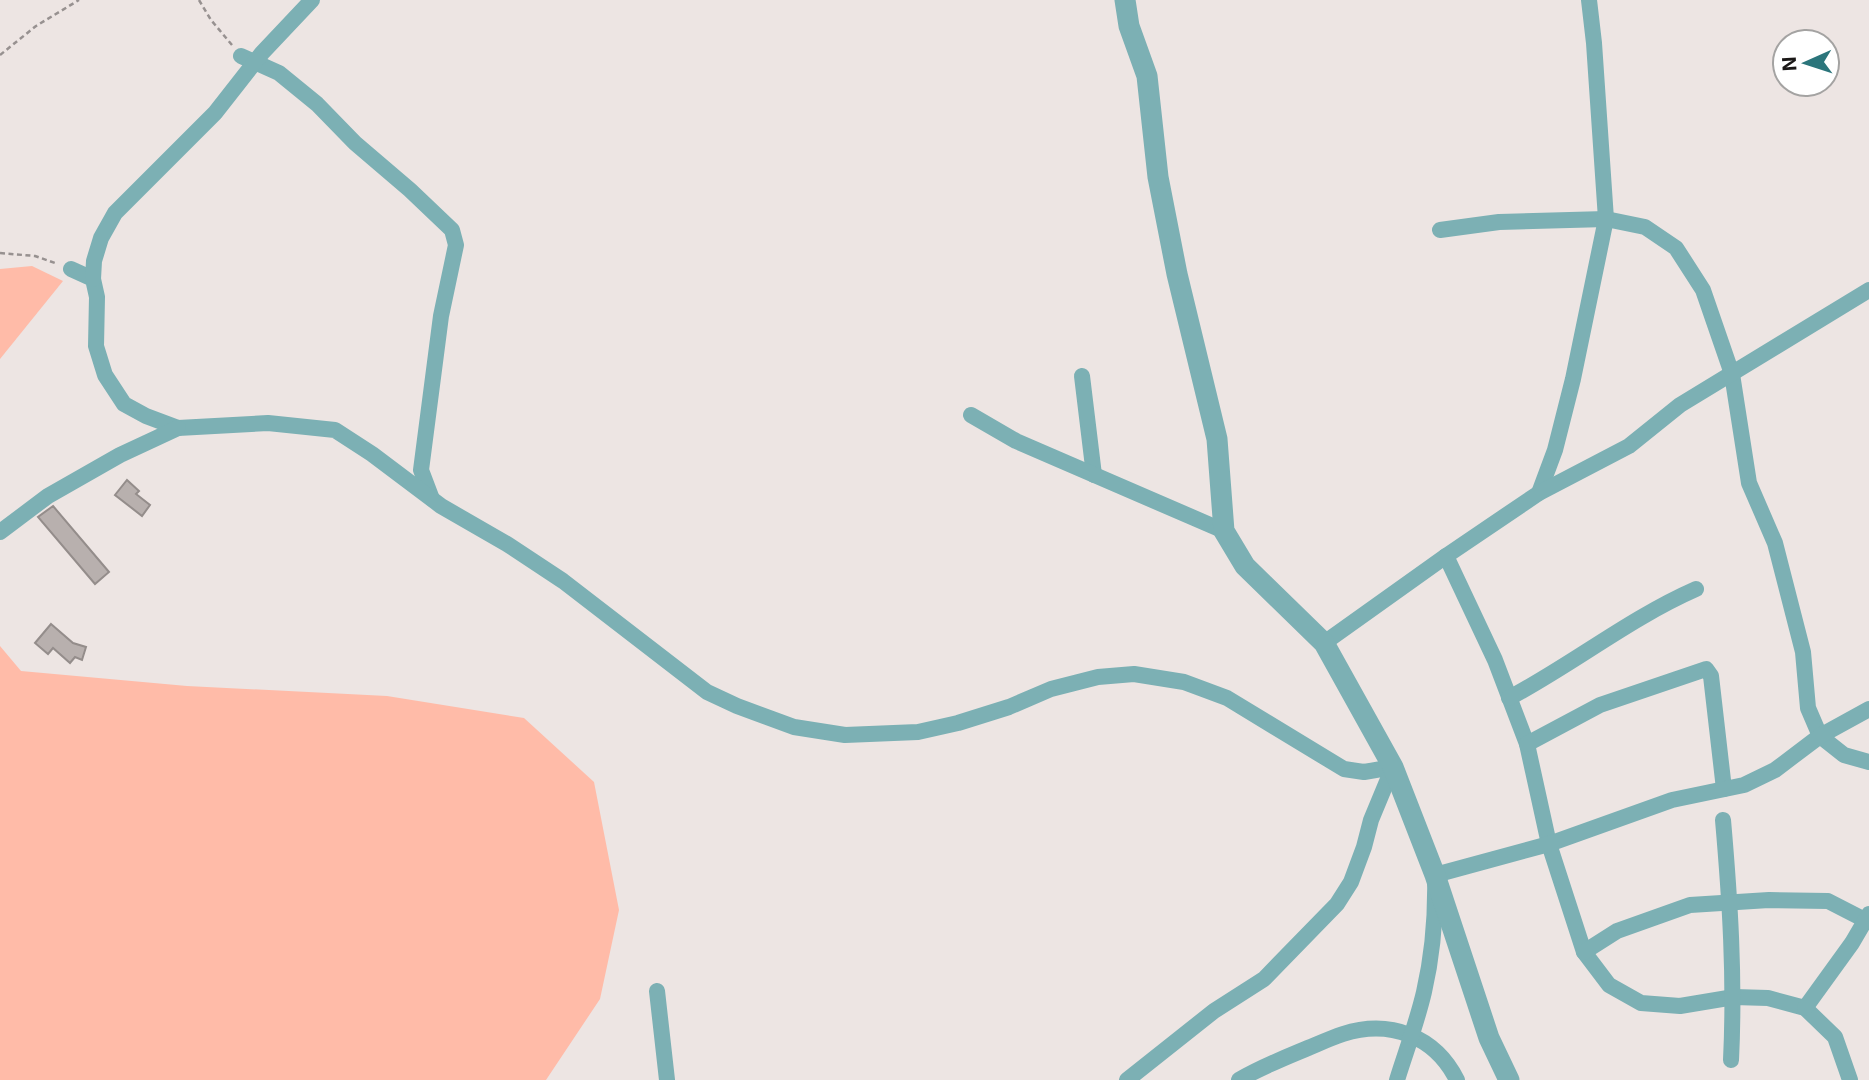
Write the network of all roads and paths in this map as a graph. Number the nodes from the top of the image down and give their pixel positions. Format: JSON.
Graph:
{"nodes":[{"id":1,"x":79,"y":0,"type":"edge"},
{"id":2,"x":199,"y":0,"type":"edge"},
{"id":3,"x":312,"y":0,"type":"edge"},
{"id":4,"x":1125,"y":0,"type":"edge"},
{"id":5,"x":1589,"y":0,"type":"edge"},
{"id":6,"x":0,"y":55,"type":"edge"},
{"id":7,"x":248,"y":60,"type":"junction"},
{"id":8,"x":1606,"y":219,"type":"junction"},
{"id":9,"x":1440,"y":230,"type":"dead end"},
{"id":10,"x":0,"y":253,"type":"edge"},
{"id":11,"x":71,"y":269,"type":"joint"},
{"id":12,"x":93,"y":279,"type":"junction"},
{"id":13,"x":1869,"y":290,"type":"edge"},
{"id":14,"x":1732,"y":374,"type":"junction"},
{"id":15,"x":1082,"y":376,"type":"dead end"},
{"id":16,"x":971,"y":415,"type":"dead end"},
{"id":17,"x":178,"y":428,"type":"junction"},
{"id":18,"x":1094,"y":475,"type":"junction"},
{"id":19,"x":1539,"y":493,"type":"junction"},
{"id":20,"x":432,"y":499,"type":"junction"},
{"id":21,"x":1224,"y":531,"type":"junction"},
{"id":22,"x":0,"y":532,"type":"edge"},
{"id":23,"x":1446,"y":556,"type":"junction"},
{"id":24,"x":1696,"y":589,"type":"dead end"},
{"id":25,"x":1324,"y":643,"type":"junction"},
{"id":26,"x":1510,"y":698,"type":"junction"},
{"id":27,"x":1869,"y":709,"type":"edge"},
{"id":28,"x":1819,"y":736,"type":"junction"},
{"id":29,"x":1527,"y":744,"type":"junction"},
{"id":30,"x":1869,"y":762,"type":"edge"},
{"id":31,"x":1393,"y":767,"type":"junction"},
{"id":32,"x":1724,"y":789,"type":"junction"},
{"id":33,"x":1723,"y":820,"type":"dead end"},
{"id":34,"x":1549,"y":844,"type":"junction"},
{"id":35,"x":1435,"y":875,"type":"junction"},
{"id":36,"x":1730,"y":901,"type":"junction"},
{"id":37,"x":1867,"y":918,"type":"edge"},
{"id":38,"x":1584,"y":952,"type":"junction"},
{"id":39,"x":657,"y":991,"type":"dead end"},
{"id":40,"x":1734,"y":997,"type":"junction"},
{"id":41,"x":1805,"y":1008,"type":"junction"},
{"id":42,"x":1411,"y":1033,"type":"junction"},
{"id":43,"x":1731,"y":1060,"type":"dead end"},
{"id":44,"x":667,"y":1080,"type":"edge"},
{"id":45,"x":1129,"y":1080,"type":"edge"},
{"id":46,"x":1239,"y":1080,"type":"edge"},
{"id":47,"x":1397,"y":1080,"type":"edge"},
{"id":48,"x":1457,"y":1080,"type":"edge"},
{"id":49,"x":1509,"y":1080,"type":"edge"},
{"id":50,"x":1850,"y":1080,"type":"edge"}],
"edges":[{"from":1,"to":6,"type":"path"},
{"from":2,"to":7,"type":"path"},
{"from":3,"to":7,"type":"street"},
{"from":4,"to":21,"type":"street"},
{"from":5,"to":8,"type":"street"},
{"from":7,"to":12,"type":"street"},
{"from":7,"to":20,"type":"street"},
{"from":8,"to":9,"type":"street"},
{"from":8,"to":14,"type":"street"},
{"from":8,"to":19,"type":"street"},
{"from":10,"to":11,"type":"path"},
{"from":11,"to":12,"type":"street"},
{"from":12,"to":17,"type":"street"},
{"from":13,"to":14,"type":"street"},
{"from":14,"to":19,"type":"street"},
{"from":14,"to":28,"type":"street"},
{"from":15,"to":18,"type":"street"},
{"from":16,"to":18,"type":"street"},
{"from":17,"to":20,"type":"street"},
{"from":17,"to":22,"type":"street"},
{"from":18,"to":21,"type":"street"},
{"from":19,"to":23,"type":"street"},
{"from":20,"to":31,"type":"street"},
{"from":21,"to":25,"type":"street"},
{"from":23,"to":25,"type":"street"},
{"from":23,"to":26,"type":"street"},
{"from":24,"to":26,"type":"street"},
{"from":25,"to":31,"type":"street"},
{"from":26,"to":29,"type":"street"},
{"from":27,"to":28,"type":"street"},
{"from":28,"to":30,"type":"street"},
{"from":28,"to":32,"type":"street"},
{"from":29,"to":32,"type":"street"},
{"from":29,"to":34,"type":"street"},
{"from":31,"to":35,"type":"street"},
{"from":31,"to":45,"type":"street"},
{"from":32,"to":34,"type":"street"},
{"from":33,"to":36,"type":"street"},
{"from":34,"to":35,"type":"street"},
{"from":34,"to":38,"type":"street"},
{"from":35,"to":42,"type":"street"},
{"from":35,"to":49,"type":"street"},
{"from":36,"to":37,"type":"street"},
{"from":36,"to":38,"type":"street"},
{"from":36,"to":40,"type":"street"},
{"from":37,"to":41,"type":"street"},
{"from":38,"to":40,"type":"street"},
{"from":39,"to":44,"type":"street"},
{"from":40,"to":41,"type":"street"},
{"from":40,"to":43,"type":"street"},
{"from":41,"to":50,"type":"street"},
{"from":42,"to":46,"type":"street"},
{"from":42,"to":47,"type":"street"},
{"from":42,"to":48,"type":"street"}]}
